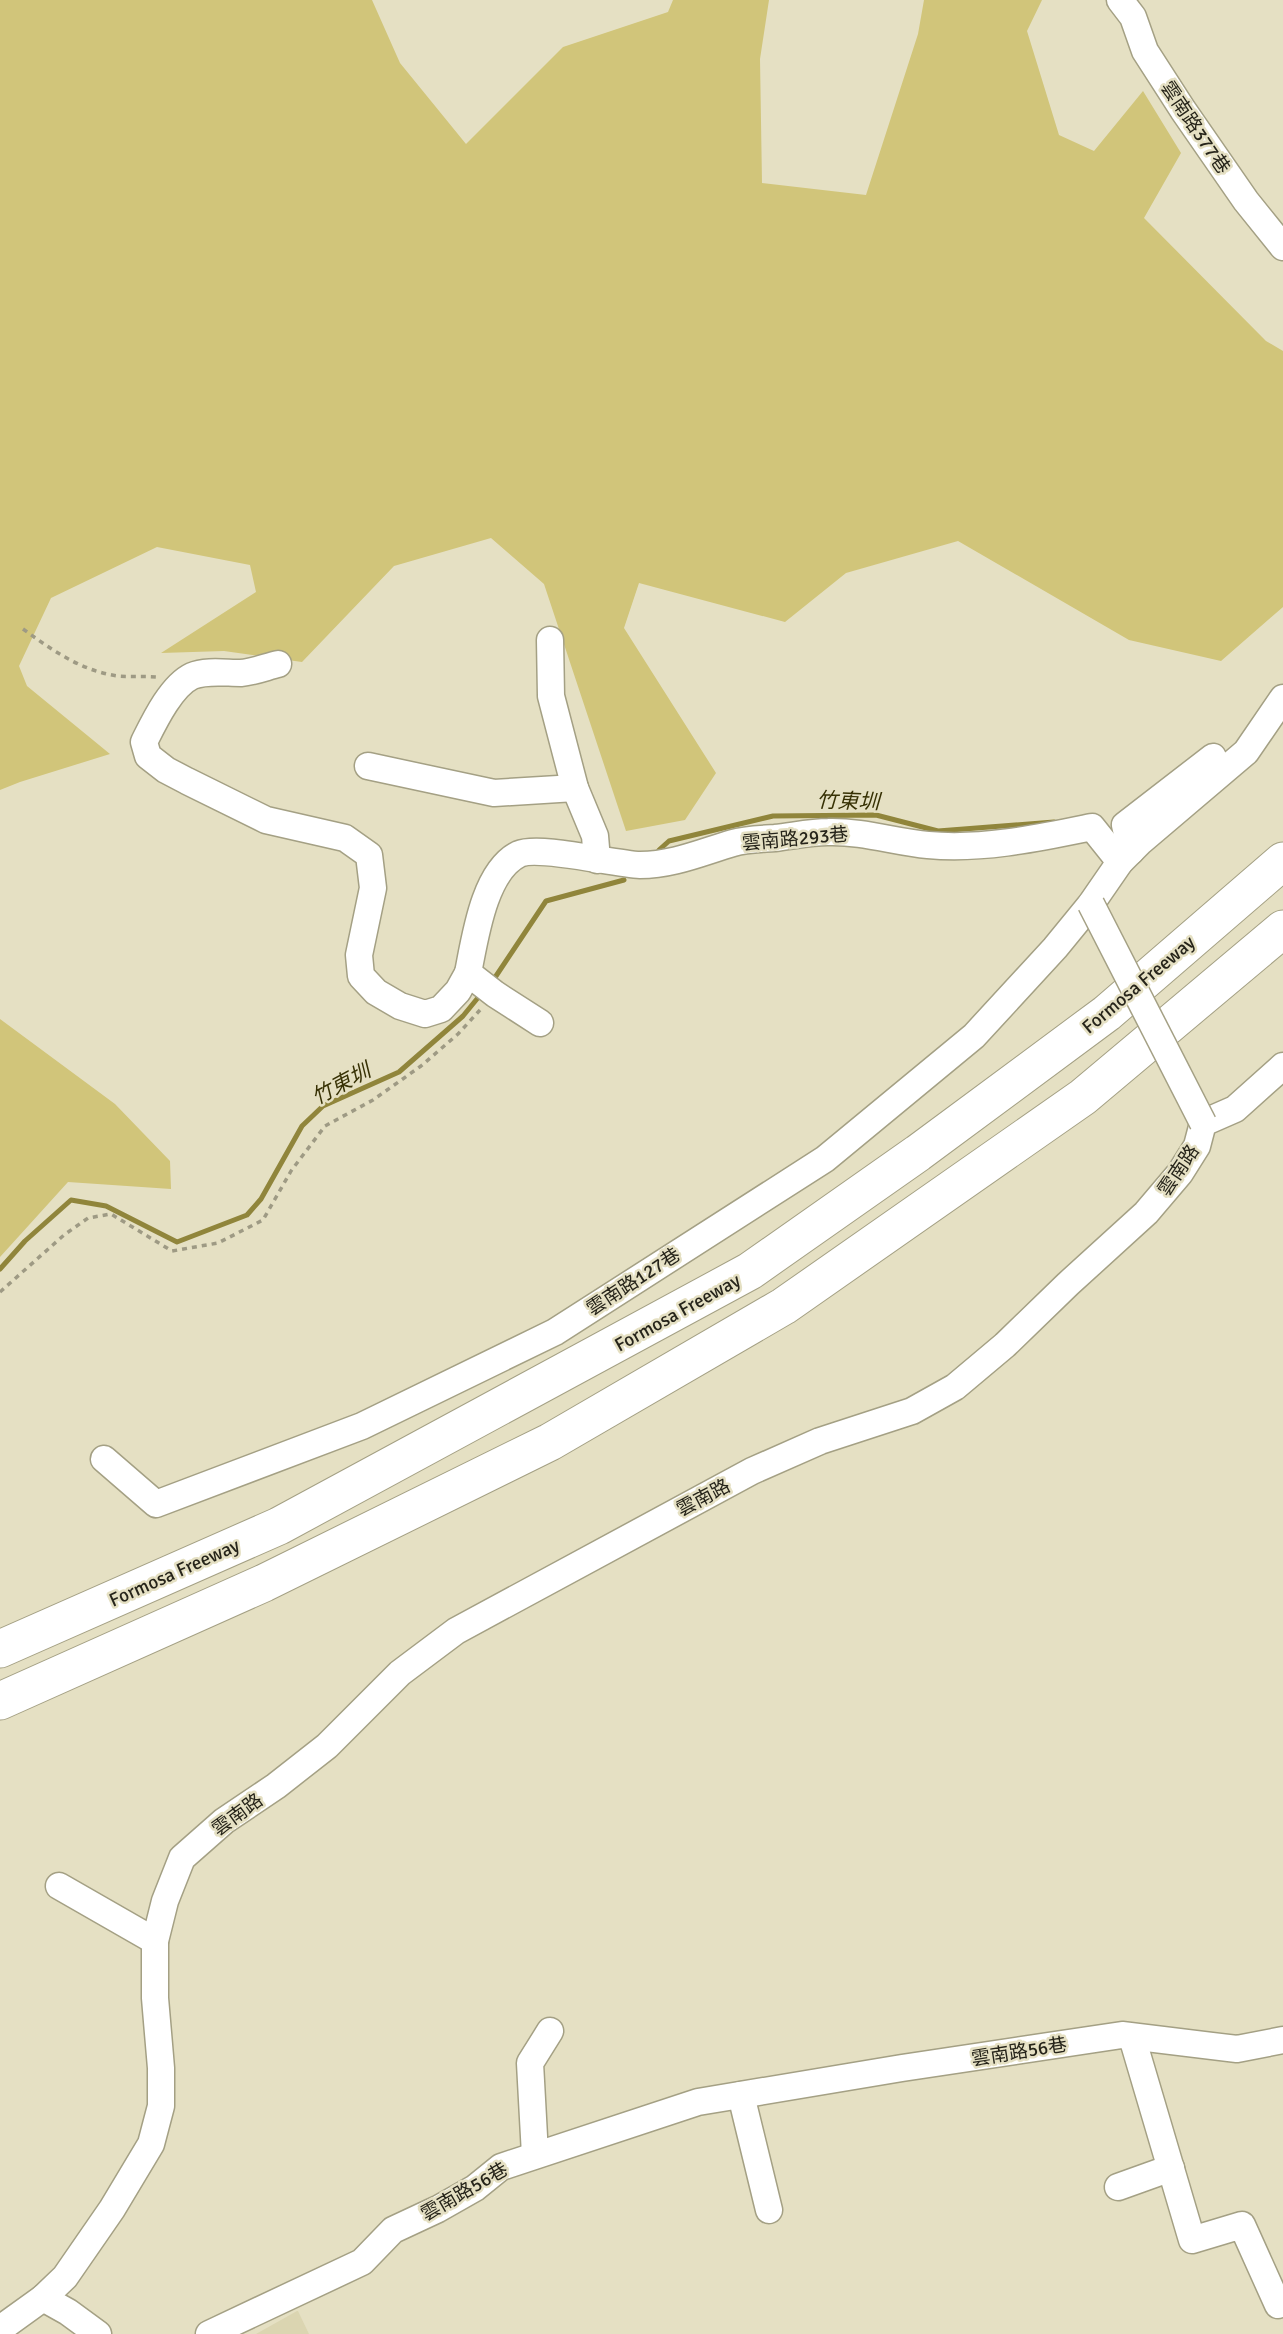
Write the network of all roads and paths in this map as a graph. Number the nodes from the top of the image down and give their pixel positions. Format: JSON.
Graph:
{"nodes":[{"id":1,"x":1120,"y":0,"type":"edge"},
{"id":2,"x":1283,"y":247,"type":"edge"},
{"id":3,"x":23,"y":629,"type":"dead end"},
{"id":4,"x":550,"y":640,"type":"dead end"},
{"id":5,"x":278,"y":664,"type":"dead end"},
{"id":6,"x":191,"y":677,"type":"junction"},
{"id":7,"x":1283,"y":698,"type":"edge"},
{"id":8,"x":1230,"y":744,"type":"dead end"},
{"id":9,"x":368,"y":766,"type":"dead end"},
{"id":10,"x":575,"y":788,"type":"junction"},
{"id":11,"x":1125,"y":857,"type":"junction"},
{"id":12,"x":597,"y":860,"type":"junction"},
{"id":13,"x":1283,"y":861,"type":"edge"},
{"id":14,"x":1091,"y":904,"type":"junction"},
{"id":15,"x":1283,"y":929,"type":"edge"},
{"id":16,"x":481,"y":983,"type":"junction"},
{"id":17,"x":540,"y":1023,"type":"dead end"},
{"id":18,"x":1283,"y":1066,"type":"edge"},
{"id":19,"x":1203,"y":1123,"type":"junction"},
{"id":20,"x":0,"y":1292,"type":"edge"},
{"id":21,"x":104,"y":1459,"type":"dead end"},
{"id":22,"x":0,"y":1649,"type":"edge"},
{"id":23,"x":0,"y":1701,"type":"edge"},
{"id":24,"x":60,"y":1886,"type":"dead end"},
{"id":25,"x":155,"y":1941,"type":"junction"},
{"id":26,"x":550,"y":2031,"type":"dead end"},
{"id":27,"x":1132,"y":2037,"type":"junction"},
{"id":28,"x":1283,"y":2039,"type":"edge"},
{"id":29,"x":741,"y":2095,"type":"junction"},
{"id":30,"x":535,"y":2155,"type":"junction"},
{"id":31,"x":1171,"y":2168,"type":"junction"},
{"id":32,"x":1118,"y":2187,"type":"dead end"},
{"id":33,"x":769,"y":2210,"type":"dead end"},
{"id":34,"x":43,"y":2298,"type":"junction"},
{"id":35,"x":1278,"y":2305,"type":"dead end"},
{"id":36,"x":0,"y":2329,"type":"edge"},
{"id":37,"x":98,"y":2334,"type":"edge"},
{"id":38,"x":209,"y":2334,"type":"edge"}],
"edges":[{"from":1,"to":2,"type":"street","name":"雲南路377巷"},
{"from":3,"to":6,"type":"path"},
{"from":4,"to":10,"type":"street"},
{"from":5,"to":6,"type":"street"},
{"from":6,"to":16,"type":"street"},
{"from":7,"to":11,"type":"street"},
{"from":8,"to":11,"type":"street"},
{"from":9,"to":10,"type":"street"},
{"from":10,"to":12,"type":"street"},
{"from":11,"to":12,"type":"street","name":"雲南路293巷"},
{"from":11,"to":14,"type":"street"},
{"from":12,"to":16,"type":"street","name":"雲南路293巷"},
{"from":13,"to":22,"type":"highway","name":"Formosa Freeway"},
{"from":14,"to":19,"type":"street","name":"雲南路","bridge":true},
{"from":14,"to":21,"type":"street","name":"雲南路127巷"},
{"from":15,"to":23,"type":"highway"},
{"from":16,"to":17,"type":"street"},
{"from":16,"to":20,"type":"path"},
{"from":18,"to":19,"type":"street"},
{"from":19,"to":25,"type":"street","name":"雲南路"},
{"from":24,"to":25,"type":"street"},
{"from":25,"to":34,"type":"street","name":"雲南路"},
{"from":26,"to":30,"type":"street"},
{"from":27,"to":28,"type":"street","name":"雲南路56巷"},
{"from":27,"to":29,"type":"street","name":"雲南路56巷"},
{"from":27,"to":31,"type":"street"},
{"from":29,"to":30,"type":"street","name":"雲南路56巷"},
{"from":29,"to":33,"type":"street"},
{"from":30,"to":38,"type":"street","name":"雲南路56巷"},
{"from":31,"to":32,"type":"street"},
{"from":31,"to":35,"type":"street"},
{"from":34,"to":36,"type":"street","name":"雲南路"},
{"from":34,"to":37,"type":"street"}]}
